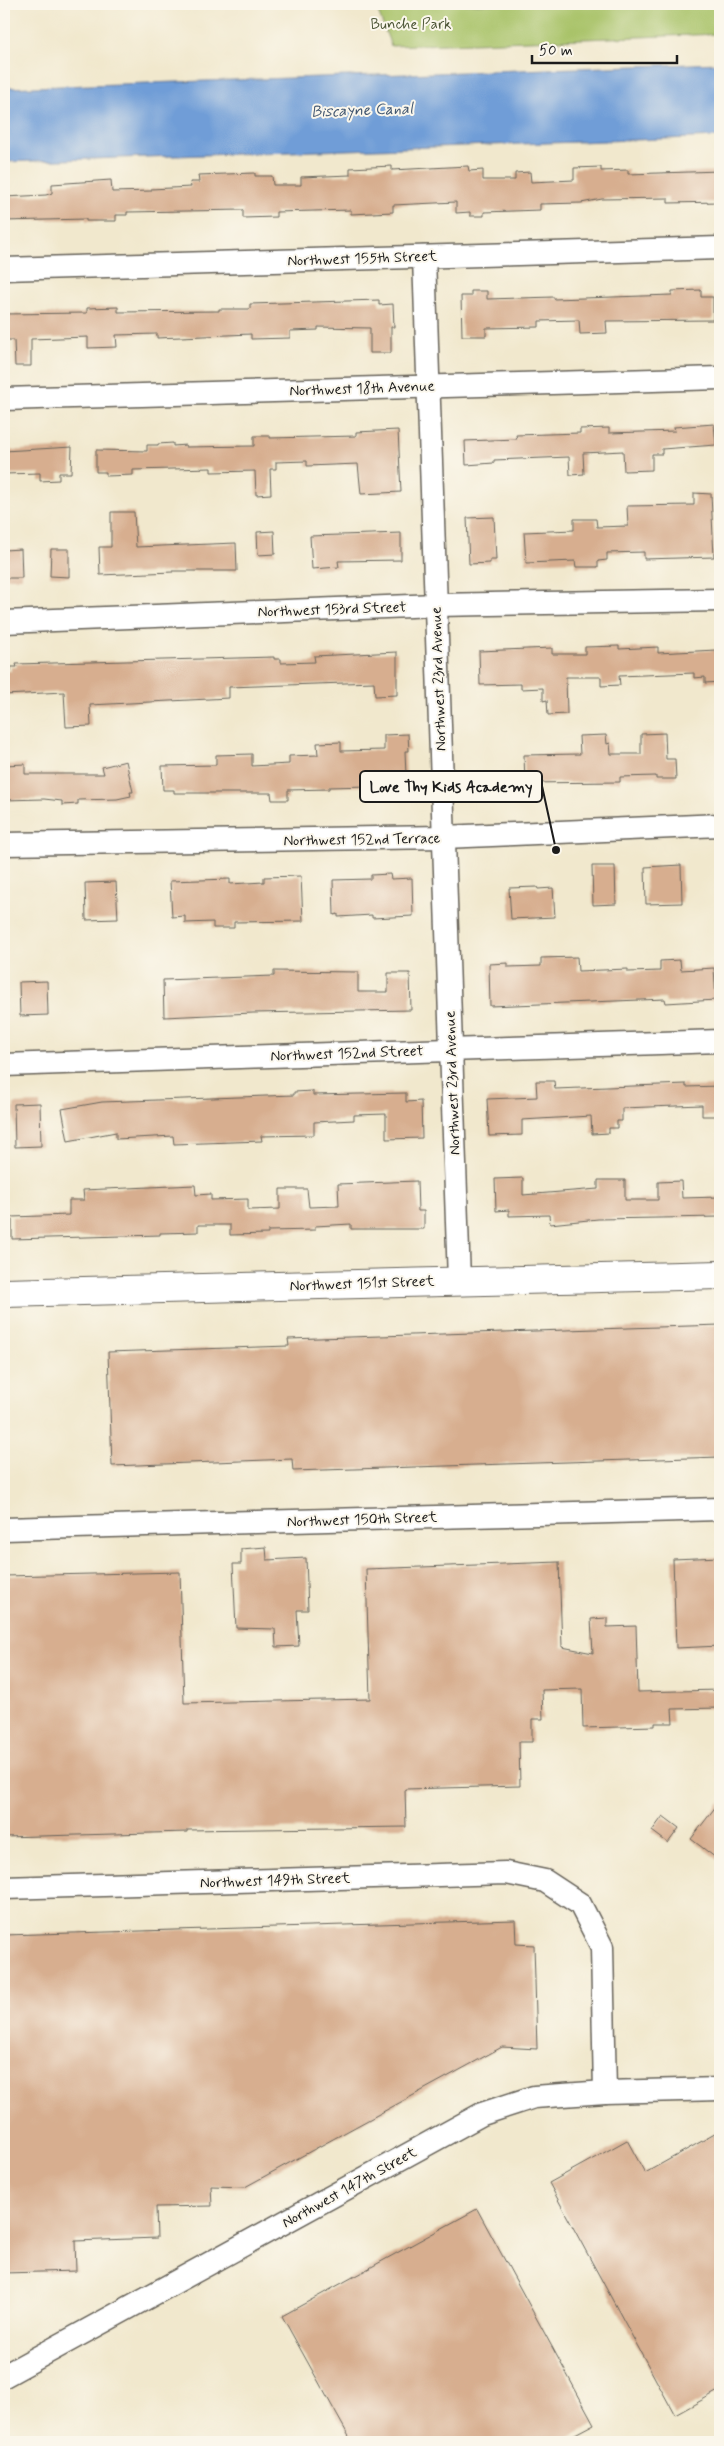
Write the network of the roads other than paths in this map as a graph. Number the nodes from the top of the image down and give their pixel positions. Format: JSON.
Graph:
{"nodes":[{"id":1,"x":720,"y":248,"type":"edge"},
{"id":2,"x":424,"y":257,"type":"junction"},
{"id":3,"x":4,"y":269,"type":"edge"},
{"id":4,"x":720,"y":378,"type":"edge"},
{"id":5,"x":428,"y":386,"type":"junction"},
{"id":6,"x":4,"y":399,"type":"edge"},
{"id":7,"x":720,"y":600,"type":"edge"},
{"id":8,"x":436,"y":605,"type":"junction"},
{"id":9,"x":4,"y":622,"type":"edge"},
{"id":10,"x":720,"y":825,"type":"edge"},
{"id":11,"x":444,"y":837,"type":"junction"},
{"id":12,"x":4,"y":844,"type":"edge"},
{"id":13,"x":720,"y":1041,"type":"edge"},
{"id":14,"x":451,"y":1050,"type":"junction"},
{"id":15,"x":4,"y":1065,"type":"edge"},
{"id":16,"x":720,"y":1275,"type":"edge"},
{"id":17,"x":459,"y":1281,"type":"junction"},
{"id":18,"x":4,"y":1294,"type":"edge"},
{"id":19,"x":720,"y":1509,"type":"edge"},
{"id":20,"x":4,"y":1529,"type":"edge"},
{"id":21,"x":4,"y":1888,"type":"edge"},
{"id":22,"x":720,"y":2089,"type":"edge"},
{"id":23,"x":605,"y":2092,"type":"junction"},
{"id":24,"x":4,"y":2376,"type":"edge"}],
"edges":[{"from":1,"to":2,"type":"street","name":"Northwest 155th Street"},
{"from":2,"to":3,"type":"street","name":"Northwest 155th Street"},
{"from":2,"to":5,"type":"street","name":"Northwest 23rd Avenue"},
{"from":4,"to":5,"type":"street","name":"Northwest 18th Avenue"},
{"from":5,"to":6,"type":"street","name":"Northwest 18th Avenue"},
{"from":5,"to":8,"type":"street","name":"Northwest 23rd Avenue"},
{"from":7,"to":8,"type":"street","name":"Northwest 153rd Street"},
{"from":8,"to":9,"type":"street","name":"Northwest 153rd Street"},
{"from":8,"to":11,"type":"street","name":"Northwest 23rd Avenue"},
{"from":10,"to":11,"type":"street","name":"Northwest 152nd Terrace"},
{"from":11,"to":12,"type":"street","name":"Northwest 152nd Terrace"},
{"from":11,"to":14,"type":"street","name":"Northwest 23rd Avenue"},
{"from":13,"to":14,"type":"street","name":"Northwest 152nd Street"},
{"from":14,"to":15,"type":"street","name":"Northwest 152nd Street"},
{"from":14,"to":17,"type":"street","name":"Northwest 23rd Avenue"},
{"from":16,"to":17,"type":"street","name":"Northwest 151st Street"},
{"from":17,"to":18,"type":"street","name":"Northwest 151st Street"},
{"from":19,"to":20,"type":"street","name":"Northwest 150th Street"},
{"from":21,"to":23,"type":"street","name":"Northwest 149th Street"},
{"from":22,"to":23,"type":"street","name":"Northwest 147th Street"},
{"from":23,"to":24,"type":"street","name":"Northwest 147th Street"}]}
